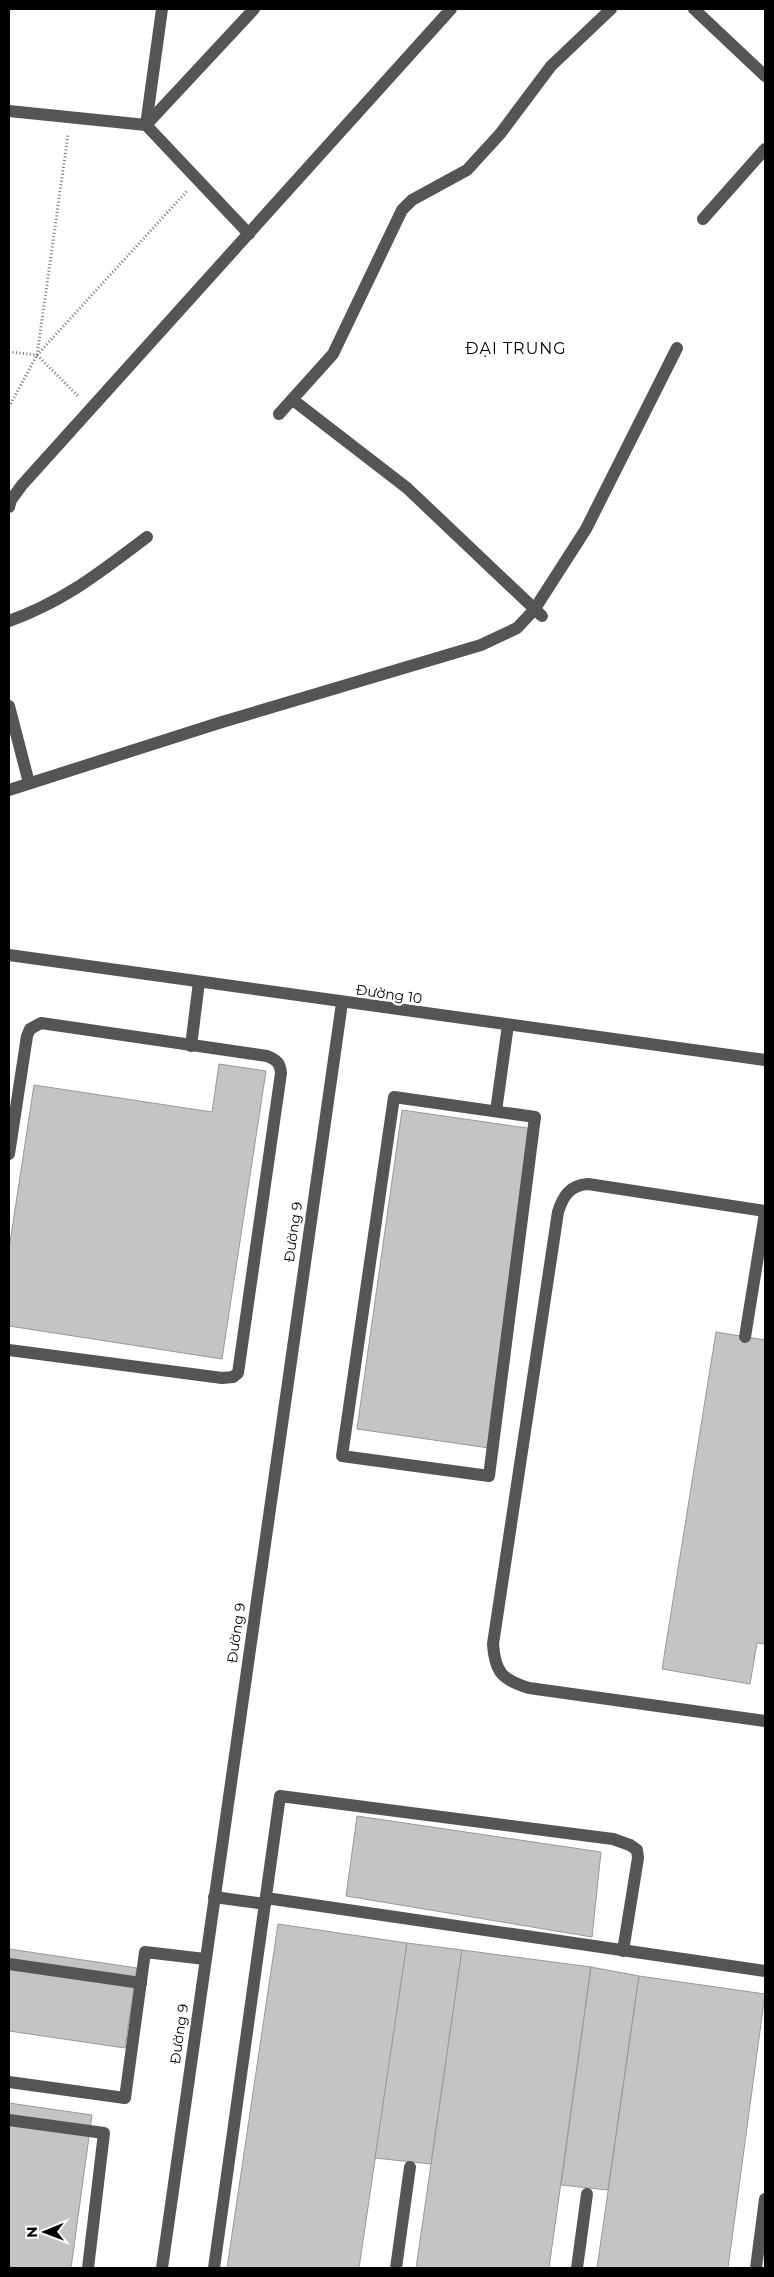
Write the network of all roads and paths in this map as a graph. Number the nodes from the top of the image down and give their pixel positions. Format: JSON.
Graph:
{"nodes":[{"id":1,"x":162,"y":9,"type":"edge"},
{"id":2,"x":254,"y":9,"type":"edge"},
{"id":3,"x":451,"y":9,"type":"edge"},
{"id":4,"x":611,"y":9,"type":"edge"},
{"id":5,"x":694,"y":9,"type":"edge"},
{"id":6,"x":765,"y":76,"type":"edge"},
{"id":7,"x":9,"y":112,"type":"edge"},
{"id":8,"x":146,"y":126,"type":"junction"},
{"id":9,"x":68,"y":135,"type":"dead end"},
{"id":10,"x":765,"y":148,"type":"edge"},
{"id":11,"x":186,"y":191,"type":"dead end"},
{"id":12,"x":703,"y":219,"type":"dead end"},
{"id":13,"x":249,"y":234,"type":"junction"},
{"id":14,"x":676,"y":348,"type":"dead end"},
{"id":15,"x":9,"y":352,"type":"edge"},
{"id":16,"x":37,"y":356,"type":"junction"},
{"id":17,"x":78,"y":396,"type":"dead end"},
{"id":18,"x":293,"y":400,"type":"junction"},
{"id":19,"x":9,"y":407,"type":"edge"},
{"id":20,"x":279,"y":414,"type":"dead end"},
{"id":21,"x":9,"y":507,"type":"edge"},
{"id":22,"x":146,"y":537,"type":"dead end"},
{"id":23,"x":538,"y":613,"type":"junction"},
{"id":24,"x":9,"y":621,"type":"edge"},
{"id":25,"x":9,"y":706,"type":"edge"},
{"id":26,"x":29,"y":784,"type":"junction"},
{"id":27,"x":9,"y":790,"type":"edge"},
{"id":28,"x":9,"y":955,"type":"edge"},
{"id":29,"x":200,"y":982,"type":"junction"},
{"id":30,"x":342,"y":1003,"type":"junction"},
{"id":31,"x":508,"y":1025,"type":"junction"},
{"id":32,"x":191,"y":1046,"type":"junction"},
{"id":33,"x":765,"y":1060,"type":"edge"},
{"id":34,"x":496,"y":1111,"type":"junction"},
{"id":35,"x":9,"y":1154,"type":"edge"},
{"id":36,"x":765,"y":1212,"type":"edge"},
{"id":37,"x":745,"y":1337,"type":"dead end"},
{"id":38,"x":9,"y":1350,"type":"edge"},
{"id":39,"x":765,"y":1721,"type":"edge"},
{"id":40,"x":214,"y":1897,"type":"junction"},
{"id":41,"x":265,"y":1901,"type":"junction"},
{"id":42,"x":623,"y":1951,"type":"junction"},
{"id":43,"x":205,"y":1959,"type":"junction"},
{"id":44,"x":9,"y":1964,"type":"edge"},
{"id":45,"x":765,"y":1971,"type":"edge"},
{"id":46,"x":141,"y":1983,"type":"junction"},
{"id":47,"x":9,"y":2082,"type":"edge"},
{"id":48,"x":9,"y":2120,"type":"edge"},
{"id":49,"x":410,"y":2167,"type":"dead end"},
{"id":50,"x":587,"y":2194,"type":"dead end"},
{"id":51,"x":765,"y":2199,"type":"edge"},
{"id":52,"x":88,"y":2268,"type":"edge"},
{"id":53,"x":162,"y":2268,"type":"edge"},
{"id":54,"x":214,"y":2268,"type":"edge"},
{"id":55,"x":396,"y":2268,"type":"edge"},
{"id":56,"x":577,"y":2268,"type":"edge"},
{"id":57,"x":756,"y":2268,"type":"edge"}],
"edges":[{"from":1,"to":8,"type":"street"},
{"from":2,"to":8,"type":"street"},
{"from":3,"to":13,"type":"street"},
{"from":4,"to":18,"type":"street"},
{"from":5,"to":6,"type":"street"},
{"from":7,"to":8,"type":"street"},
{"from":8,"to":13,"type":"street"},
{"from":9,"to":16,"type":"path"},
{"from":10,"to":12,"type":"street"},
{"from":11,"to":16,"type":"path"},
{"from":13,"to":21,"type":"street"},
{"from":14,"to":23,"type":"street"},
{"from":15,"to":16,"type":"path"},
{"from":16,"to":17,"type":"path"},
{"from":16,"to":19,"type":"path"},
{"from":18,"to":20,"type":"street"},
{"from":18,"to":23,"type":"street"},
{"from":22,"to":24,"type":"street"},
{"from":23,"to":26,"type":"street"},
{"from":25,"to":26,"type":"street"},
{"from":26,"to":27,"type":"street"},
{"from":28,"to":29,"type":"street","name":"Đường 10"},
{"from":29,"to":30,"type":"street","name":"Đường 10"},
{"from":29,"to":32,"type":"street"},
{"from":30,"to":31,"type":"street","name":"Đường 10"},
{"from":30,"to":40,"type":"street","name":"Đường 9"},
{"from":31,"to":33,"type":"street","name":"Đường 10"},
{"from":31,"to":34,"type":"street"},
{"from":32,"to":35,"type":"street"},
{"from":32,"to":38,"type":"street"},
{"from":34,"to":34,"type":"street"},
{"from":36,"to":37,"type":"street"},
{"from":36,"to":39,"type":"street"},
{"from":40,"to":41,"type":"street"},
{"from":40,"to":43,"type":"street","name":"Đường 9"},
{"from":41,"to":42,"type":"street"},
{"from":41,"to":42,"type":"street"},
{"from":41,"to":54,"type":"street"},
{"from":42,"to":45,"type":"street"},
{"from":43,"to":46,"type":"street"},
{"from":43,"to":53,"type":"street","name":"Đường 9"},
{"from":44,"to":46,"type":"street"},
{"from":46,"to":47,"type":"street"},
{"from":48,"to":52,"type":"street"},
{"from":49,"to":55,"type":"street"},
{"from":50,"to":56,"type":"street"},
{"from":51,"to":57,"type":"street"}]}
